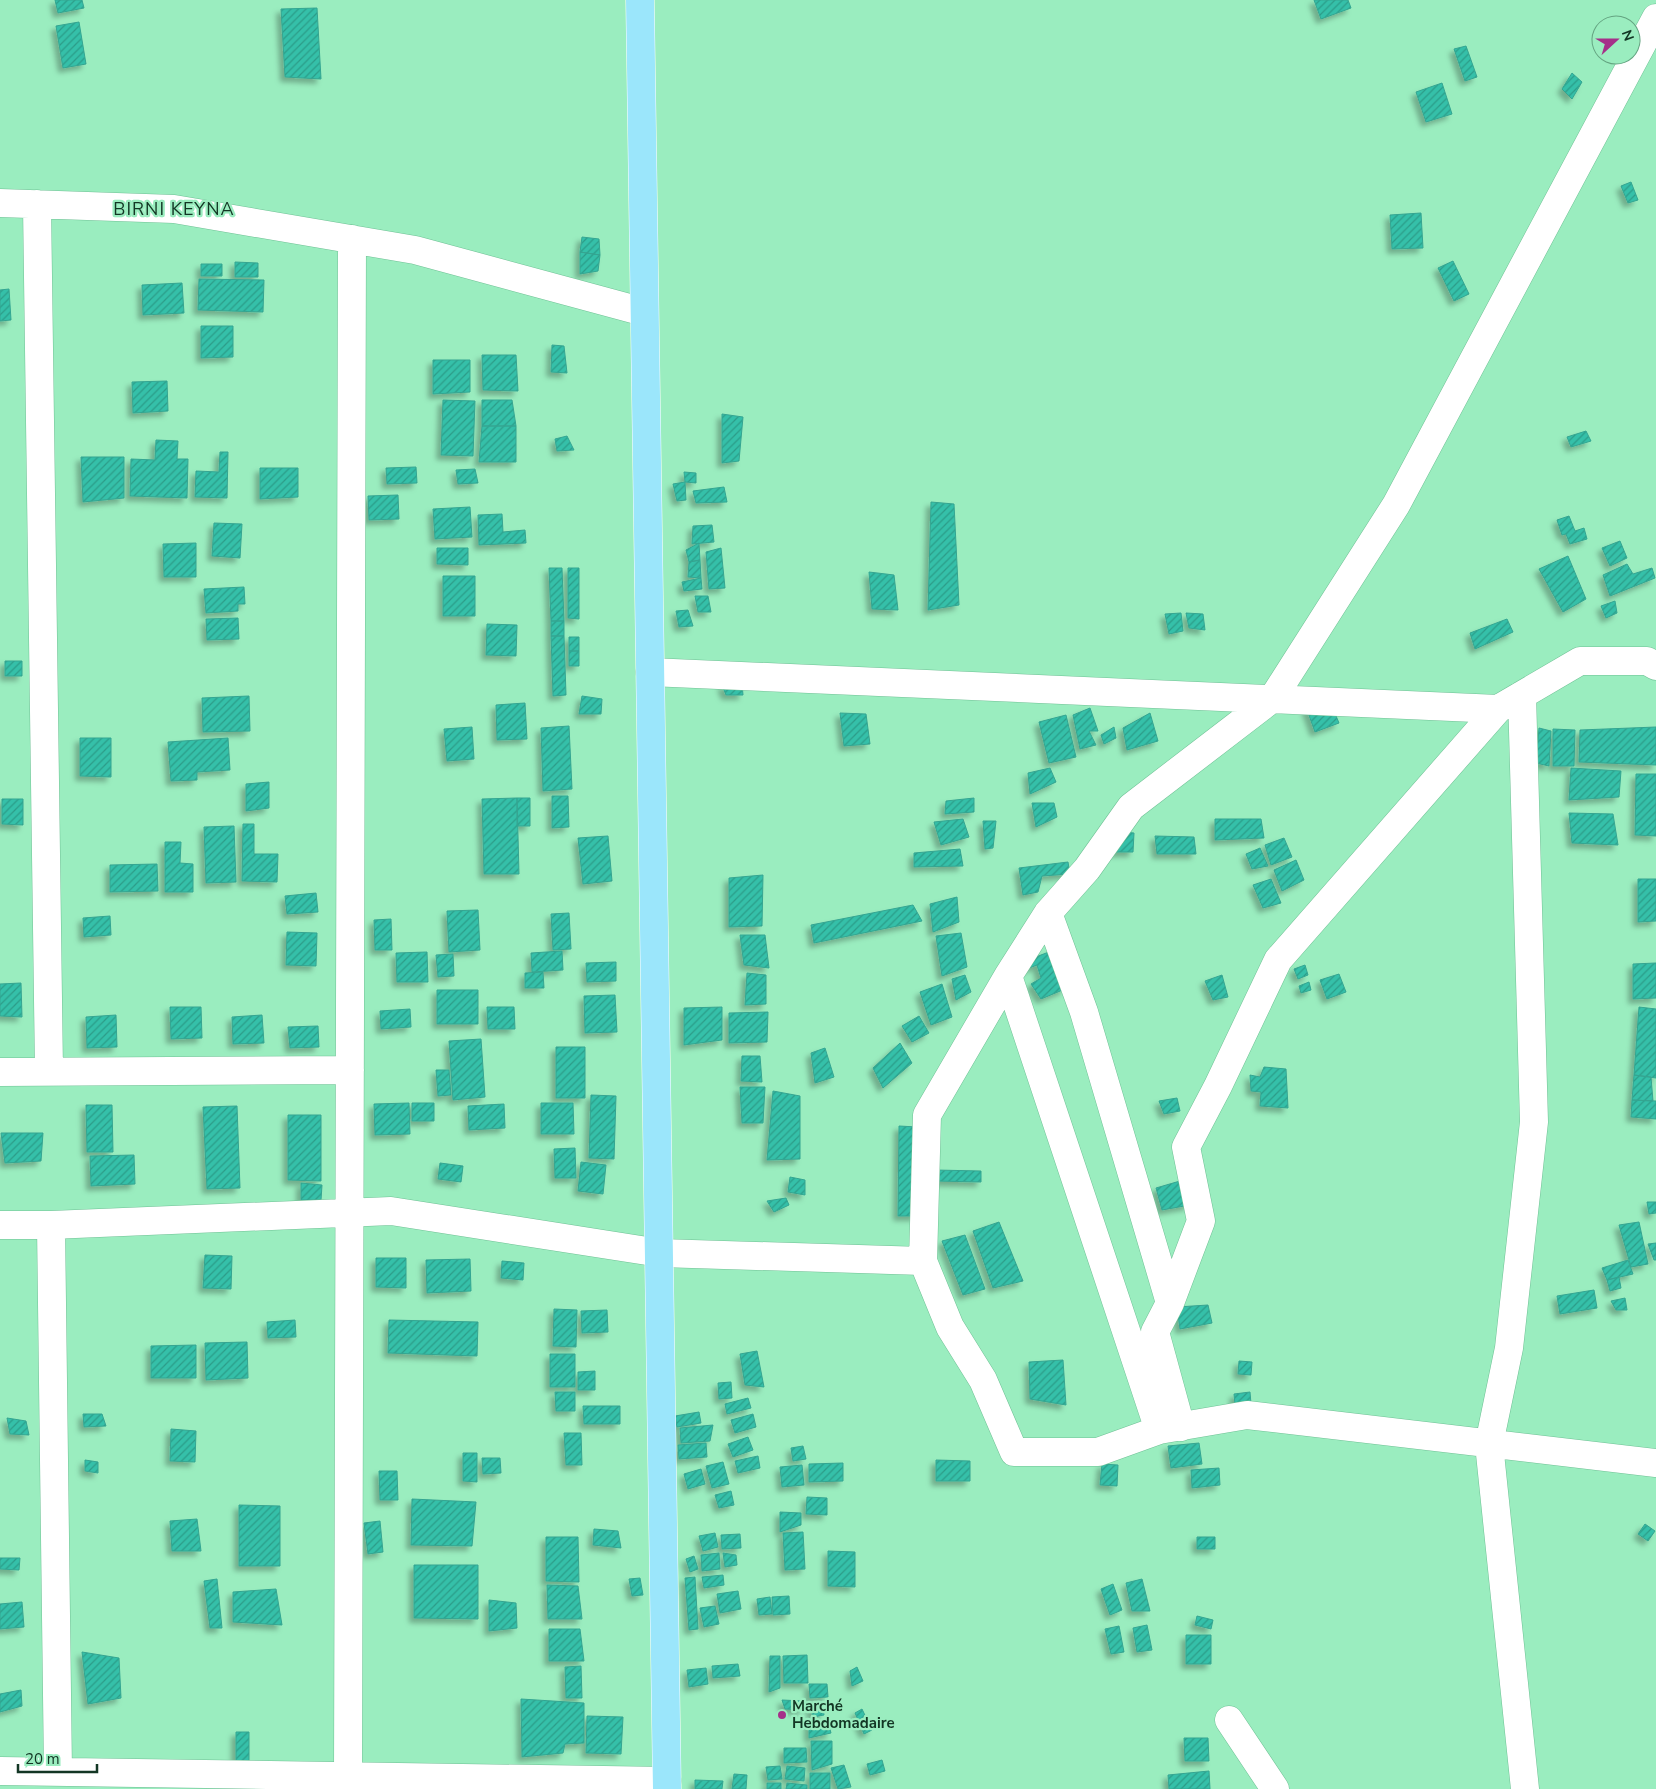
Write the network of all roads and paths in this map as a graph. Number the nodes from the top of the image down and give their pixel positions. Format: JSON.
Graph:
{"nodes":[{"id":1,"x":640,"y":0,"type":"edge"},
{"id":2,"x":1656,"y":18,"type":"edge"},
{"id":3,"x":0,"y":203,"type":"edge"},
{"id":4,"x":37,"y":204,"type":"junction"},
{"id":5,"x":352,"y":239,"type":"junction"},
{"id":6,"x":644,"y":312,"type":"junction"},
{"id":7,"x":1653,"y":661,"type":"edge"},
{"id":8,"x":650,"y":672,"type":"junction"},
{"id":9,"x":1522,"y":695,"type":"junction"},
{"id":10,"x":1273,"y":698,"type":"junction"},
{"id":11,"x":1498,"y":709,"type":"junction"},
{"id":12,"x":1048,"y":913,"type":"junction"},
{"id":13,"x":1008,"y":976,"type":"junction"},
{"id":14,"x":350,"y":1070,"type":"junction"},
{"id":15,"x":49,"y":1071,"type":"junction"},
{"id":16,"x":0,"y":1072,"type":"edge"},
{"id":17,"x":349,"y":1213,"type":"junction"},
{"id":18,"x":51,"y":1224,"type":"junction"},
{"id":19,"x":0,"y":1225,"type":"edge"},
{"id":20,"x":660,"y":1253,"type":"junction"},
{"id":21,"x":923,"y":1261,"type":"junction"},
{"id":22,"x":1170,"y":1303,"type":"junction"},
{"id":23,"x":1170,"y":1428,"type":"junction"},
{"id":24,"x":1489,"y":1444,"type":"junction"},
{"id":25,"x":1656,"y":1462,"type":"edge"},
{"id":26,"x":1229,"y":1720,"type":"dead end"},
{"id":27,"x":0,"y":1772,"type":"edge"},
{"id":28,"x":58,"y":1772,"type":"junction"},
{"id":29,"x":348,"y":1776,"type":"junction"},
{"id":30,"x":667,"y":1785,"type":"edge"},
{"id":31,"x":1276,"y":1789,"type":"edge"},
{"id":32,"x":1525,"y":1789,"type":"edge"}],
"edges":[{"from":1,"to":6,"type":"highway"},
{"from":2,"to":10,"type":"street"},
{"from":3,"to":4,"type":"street"},
{"from":4,"to":5,"type":"street"},
{"from":4,"to":15,"type":"street"},
{"from":5,"to":6,"type":"street"},
{"from":5,"to":14,"type":"street"},
{"from":6,"to":8,"type":"highway"},
{"from":7,"to":9,"type":"street"},
{"from":8,"to":10,"type":"street"},
{"from":8,"to":20,"type":"highway"},
{"from":9,"to":11,"type":"street"},
{"from":9,"to":24,"type":"street"},
{"from":10,"to":11,"type":"street"},
{"from":10,"to":12,"type":"street"},
{"from":11,"to":22,"type":"street"},
{"from":12,"to":13,"type":"street"},
{"from":12,"to":22,"type":"street"},
{"from":13,"to":21,"type":"street"},
{"from":13,"to":23,"type":"street"},
{"from":14,"to":15,"type":"street"},
{"from":14,"to":17,"type":"street"},
{"from":15,"to":16,"type":"street"},
{"from":17,"to":18,"type":"street"},
{"from":17,"to":20,"type":"street"},
{"from":17,"to":29,"type":"street"},
{"from":18,"to":19,"type":"street"},
{"from":18,"to":28,"type":"street"},
{"from":20,"to":21,"type":"street"},
{"from":20,"to":30,"type":"highway"},
{"from":21,"to":23,"type":"street"},
{"from":22,"to":23,"type":"street"},
{"from":23,"to":24,"type":"street"},
{"from":24,"to":25,"type":"street"},
{"from":24,"to":32,"type":"street"},
{"from":26,"to":31,"type":"street"},
{"from":27,"to":28,"type":"street"},
{"from":28,"to":29,"type":"street"},
{"from":29,"to":30,"type":"street"}]}
